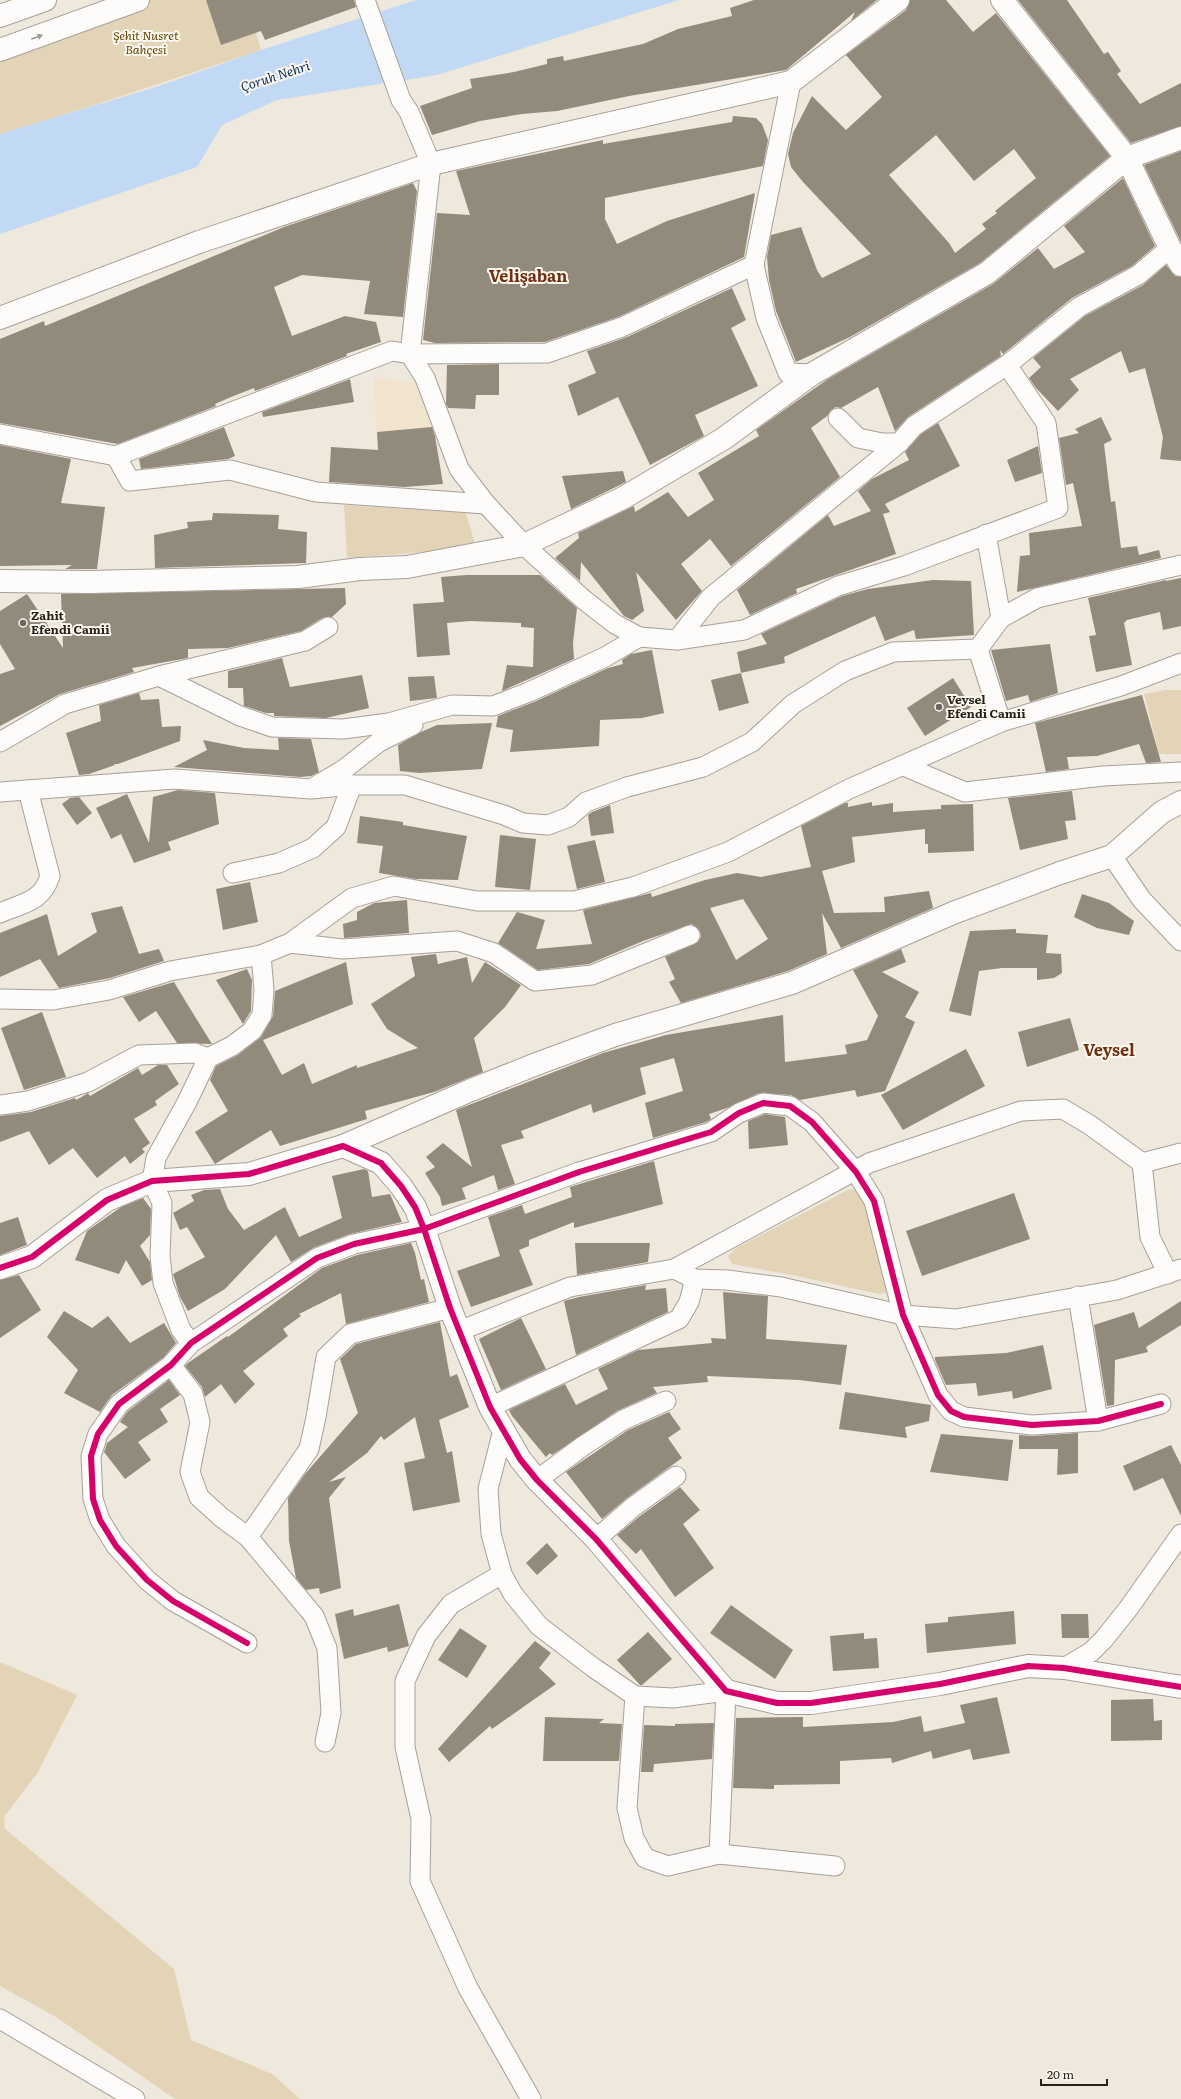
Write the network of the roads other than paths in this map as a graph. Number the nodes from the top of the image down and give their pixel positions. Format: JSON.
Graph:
{"nodes":[{"id":1,"x":45,"y":0,"type":"edge"},
{"id":2,"x":138,"y":0,"type":"edge"},
{"id":3,"x":365,"y":0,"type":"edge"},
{"id":4,"x":898,"y":0,"type":"edge"},
{"id":5,"x":1002,"y":0,"type":"edge"},
{"id":6,"x":0,"y":16,"type":"edge"},
{"id":7,"x":0,"y":50,"type":"edge"},
{"id":8,"x":790,"y":82,"type":"junction"},
{"id":9,"x":1181,"y":138,"type":"edge"},
{"id":10,"x":1127,"y":158,"type":"junction"},
{"id":11,"x":431,"y":164,"type":"junction"},
{"id":12,"x":1175,"y":257,"type":"edge"},
{"id":13,"x":754,"y":265,"type":"junction"},
{"id":14,"x":0,"y":318,"type":"edge"},
{"id":15,"x":410,"y":354,"type":"junction"},
{"id":16,"x":1007,"y":365,"type":"junction"},
{"id":17,"x":812,"y":374,"type":"junction"},
{"id":18,"x":838,"y":418,"type":"dead end"},
{"id":19,"x":0,"y":434,"type":"edge"},
{"id":20,"x":899,"y":443,"type":"junction"},
{"id":21,"x":116,"y":456,"type":"junction"},
{"id":22,"x":486,"y":504,"type":"junction"},
{"id":23,"x":986,"y":534,"type":"junction"},
{"id":24,"x":524,"y":545,"type":"junction"},
{"id":25,"x":1181,"y":565,"type":"edge"},
{"id":26,"x":0,"y":581,"type":"edge"},
{"id":27,"x":1001,"y":618,"type":"junction"},
{"id":28,"x":328,"y":627,"type":"dead end"},
{"id":29,"x":639,"y":637,"type":"junction"},
{"id":30,"x":677,"y":640,"type":"junction"},
{"id":31,"x":978,"y":649,"type":"junction"},
{"id":32,"x":1181,"y":663,"type":"edge"},
{"id":33,"x":159,"y":676,"type":"junction"},
{"id":34,"x":452,"y":705,"type":"junction"},
{"id":35,"x":1000,"y":722,"type":"junction"},
{"id":36,"x":0,"y":742,"type":"edge"},
{"id":37,"x":904,"y":766,"type":"junction"},
{"id":38,"x":1181,"y":772,"type":"edge"},
{"id":39,"x":352,"y":785,"type":"junction"},
{"id":40,"x":310,"y":789,"type":"junction"},
{"id":41,"x":28,"y":790,"type":"junction"},
{"id":42,"x":0,"y":792,"type":"edge"},
{"id":43,"x":1181,"y":802,"type":"edge"},
{"id":44,"x":1112,"y":856,"type":"junction"},
{"id":45,"x":234,"y":873,"type":"dead end"},
{"id":46,"x":0,"y":913,"type":"edge"},
{"id":47,"x":690,"y":935,"type":"dead end"},
{"id":48,"x":1181,"y":941,"type":"edge"},
{"id":49,"x":290,"y":944,"type":"junction"},
{"id":50,"x":261,"y":955,"type":"junction"},
{"id":51,"x":0,"y":998,"type":"edge"},
{"id":52,"x":208,"y":1058,"type":"junction"},
{"id":53,"x":0,"y":1105,"type":"edge"},
{"id":54,"x":343,"y":1146,"type":"junction"},
{"id":55,"x":1181,"y":1153,"type":"edge"},
{"id":56,"x":1142,"y":1163,"type":"junction"},
{"id":57,"x":856,"y":1172,"type":"junction"},
{"id":58,"x":152,"y":1181,"type":"junction"},
{"id":59,"x":424,"y":1229,"type":"junction"},
{"id":60,"x":0,"y":1268,"type":"edge"},
{"id":61,"x":674,"y":1268,"type":"junction"},
{"id":62,"x":1174,"y":1272,"type":"edge"},
{"id":63,"x":696,"y":1279,"type":"junction"},
{"id":64,"x":1078,"y":1296,"type":"junction"},
{"id":65,"x":450,"y":1308,"type":"junction"},
{"id":66,"x":903,"y":1315,"type":"junction"},
{"id":67,"x":459,"y":1331,"type":"junction"},
{"id":68,"x":191,"y":1343,"type":"junction"},
{"id":69,"x":171,"y":1365,"type":"junction"},
{"id":70,"x":666,"y":1401,"type":"dead end"},
{"id":71,"x":1160,"y":1404,"type":"dead end"},
{"id":72,"x":490,"y":1407,"type":"junction"},
{"id":73,"x":1098,"y":1420,"type":"junction"},
{"id":74,"x":503,"y":1430,"type":"junction"},
{"id":75,"x":676,"y":1476,"type":"dead end"},
{"id":76,"x":537,"y":1480,"type":"junction"},
{"id":77,"x":1181,"y":1534,"type":"edge"},
{"id":78,"x":248,"y":1537,"type":"junction"},
{"id":79,"x":596,"y":1538,"type":"junction"},
{"id":80,"x":502,"y":1574,"type":"junction"},
{"id":81,"x":247,"y":1643,"type":"dead end"},
{"id":82,"x":1064,"y":1668,"type":"junction"},
{"id":83,"x":1181,"y":1687,"type":"edge"},
{"id":84,"x":726,"y":1691,"type":"junction"},
{"id":85,"x":636,"y":1696,"type":"junction"},
{"id":86,"x":325,"y":1742,"type":"dead end"},
{"id":87,"x":719,"y":1854,"type":"junction"},
{"id":88,"x":835,"y":1866,"type":"dead end"},
{"id":89,"x":0,"y":2019,"type":"edge"},
{"id":90,"x":135,"y":2099,"type":"edge"},
{"id":91,"x":531,"y":2099,"type":"edge"}],
"edges":[{"from":1,"to":6,"type":"street"},
{"from":7,"to":2,"type":"street","one_way":true},
{"from":3,"to":11,"type":"street"},
{"from":4,"to":8,"type":"street"},
{"from":5,"to":10,"type":"street"},
{"from":8,"to":11,"type":"street"},
{"from":8,"to":13,"type":"street"},
{"from":9,"to":10,"type":"street"},
{"from":10,"to":12,"type":"street"},
{"from":10,"to":17,"type":"street"},
{"from":11,"to":14,"type":"street"},
{"from":11,"to":15,"type":"street"},
{"from":12,"to":16,"type":"street"},
{"from":13,"to":15,"type":"street"},
{"from":13,"to":17,"type":"street"},
{"from":15,"to":21,"type":"street"},
{"from":15,"to":22,"type":"street"},
{"from":16,"to":20,"type":"street"},
{"from":16,"to":23,"type":"street"},
{"from":17,"to":24,"type":"street"},
{"from":18,"to":20,"type":"street"},
{"from":19,"to":21,"type":"street"},
{"from":20,"to":30,"type":"street"},
{"from":21,"to":22,"type":"street"},
{"from":22,"to":24,"type":"street"},
{"from":23,"to":27,"type":"street"},
{"from":23,"to":30,"type":"street"},
{"from":24,"to":26,"type":"street"},
{"from":24,"to":29,"type":"street"},
{"from":25,"to":27,"type":"street"},
{"from":27,"to":31,"type":"street"},
{"from":28,"to":33,"type":"street"},
{"from":29,"to":30,"type":"street"},
{"from":29,"to":34,"type":"street"},
{"from":31,"to":35,"type":"street"},
{"from":31,"to":39,"type":"street"},
{"from":32,"to":35,"type":"street"},
{"from":33,"to":34,"type":"street"},
{"from":33,"to":36,"type":"street"},
{"from":34,"to":40,"type":"street"},
{"from":35,"to":37,"type":"street"},
{"from":37,"to":38,"type":"street"},
{"from":37,"to":49,"type":"street"},
{"from":39,"to":40,"type":"street"},
{"from":39,"to":45,"type":"street"},
{"from":40,"to":41,"type":"street"},
{"from":41,"to":42,"type":"street"},
{"from":41,"to":46,"type":"street"},
{"from":43,"to":44,"type":"street"},
{"from":44,"to":48,"type":"street"},
{"from":44,"to":54,"type":"street"},
{"from":47,"to":49,"type":"street"},
{"from":49,"to":50,"type":"street"},
{"from":50,"to":51,"type":"street"},
{"from":50,"to":52,"type":"street"},
{"from":52,"to":53,"type":"street"},
{"from":52,"to":58,"type":"street"},
{"from":54,"to":58,"type":"street"},
{"from":54,"to":59,"type":"street"},
{"from":55,"to":56,"type":"street"},
{"from":56,"to":57,"type":"street"},
{"from":56,"to":62,"type":"street"},
{"from":57,"to":59,"type":"street"},
{"from":57,"to":61,"type":"street"},
{"from":57,"to":66,"type":"street"},
{"from":58,"to":60,"type":"street"},
{"from":58,"to":68,"type":"street"},
{"from":59,"to":65,"type":"street"},
{"from":59,"to":68,"type":"street"},
{"from":61,"to":63,"type":"street"},
{"from":61,"to":67,"type":"street"},
{"from":62,"to":64,"type":"street"},
{"from":63,"to":66,"type":"street"},
{"from":63,"to":72,"type":"street"},
{"from":64,"to":66,"type":"street"},
{"from":64,"to":73,"type":"street"},
{"from":65,"to":67,"type":"street"},
{"from":65,"to":78,"type":"street"},
{"from":66,"to":73,"type":"street"},
{"from":67,"to":72,"type":"street"},
{"from":68,"to":69,"type":"street"},
{"from":69,"to":78,"type":"street"},
{"from":69,"to":81,"type":"street"},
{"from":70,"to":76,"type":"street"},
{"from":71,"to":73,"type":"street"},
{"from":72,"to":74,"type":"street"},
{"from":74,"to":76,"type":"street"},
{"from":74,"to":80,"type":"street"},
{"from":75,"to":79,"type":"street"},
{"from":76,"to":79,"type":"street"},
{"from":77,"to":82,"type":"street"},
{"from":78,"to":86,"type":"street"},
{"from":79,"to":84,"type":"street"},
{"from":80,"to":85,"type":"street"},
{"from":80,"to":91,"type":"street"},
{"from":82,"to":83,"type":"street"},
{"from":82,"to":84,"type":"street"},
{"from":84,"to":85,"type":"street"},
{"from":84,"to":87,"type":"street"},
{"from":85,"to":87,"type":"street"},
{"from":87,"to":88,"type":"street"},
{"from":89,"to":90,"type":"street"}]}
